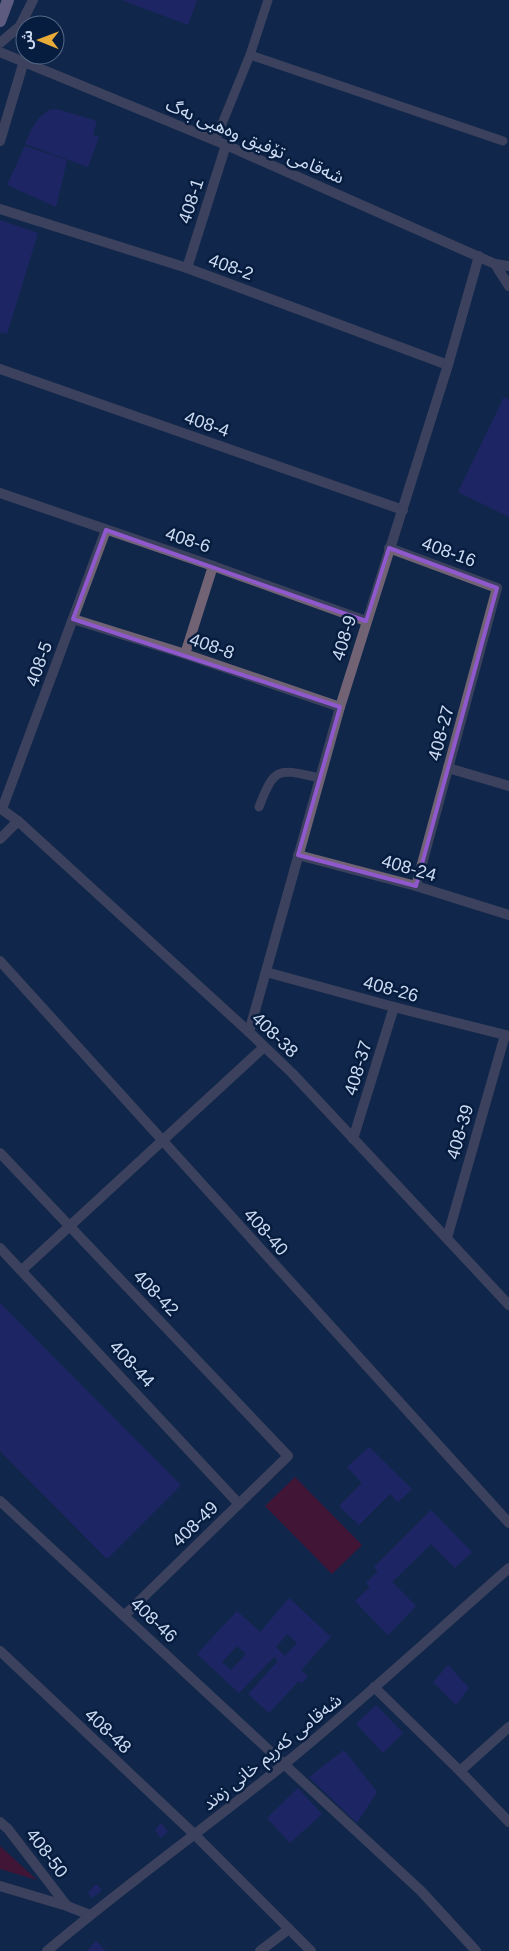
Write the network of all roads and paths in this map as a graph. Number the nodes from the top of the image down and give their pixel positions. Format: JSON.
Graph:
{"nodes":[{"id":1,"x":8,"y":0,"type":"edge"},
{"id":2,"x":33,"y":0,"type":"edge"},
{"id":3,"x":268,"y":0,"type":"edge"},
{"id":4,"x":0,"y":21,"type":"edge"},
{"id":5,"x":0,"y":43,"type":"edge"},
{"id":6,"x":0,"y":52,"type":"edge"},
{"id":7,"x":250,"y":55,"type":"junction"},
{"id":8,"x":15,"y":58,"type":"edge"},
{"id":9,"x":23,"y":65,"type":"edge"},
{"id":10,"x":34,"y":65,"type":"edge"},
{"id":11,"x":0,"y":141,"type":"edge"},
{"id":12,"x":215,"y":141,"type":"junction"},
{"id":13,"x":502,"y":141,"type":"dead end"},
{"id":14,"x":226,"y":145,"type":"junction"},
{"id":15,"x":0,"y":209,"type":"edge"},
{"id":16,"x":479,"y":256,"type":"junction"},
{"id":17,"x":495,"y":264,"type":"junction"},
{"id":18,"x":509,"y":266,"type":"edge"},
{"id":19,"x":187,"y":268,"type":"junction"},
{"id":20,"x":509,"y":286,"type":"edge"},
{"id":21,"x":448,"y":365,"type":"junction"},
{"id":22,"x":0,"y":369,"type":"edge"},
{"id":23,"x":0,"y":492,"type":"edge"},
{"id":24,"x":403,"y":510,"type":"junction"},
{"id":25,"x":106,"y":530,"type":"junction"},
{"id":26,"x":389,"y":548,"type":"junction"},
{"id":27,"x":213,"y":566,"type":"junction"},
{"id":28,"x":497,"y":588,"type":"joint"},
{"id":29,"x":72,"y":619,"type":"junction"},
{"id":30,"x":366,"y":621,"type":"junction"},
{"id":31,"x":185,"y":654,"type":"junction"},
{"id":32,"x":340,"y":707,"type":"junction"},
{"id":33,"x":448,"y":768,"type":"junction"},
{"id":34,"x":320,"y":778,"type":"junction"},
{"id":35,"x":509,"y":786,"type":"edge"},
{"id":36,"x":259,"y":807,"type":"dead end"},
{"id":37,"x":1,"y":808,"type":"edge"},
{"id":38,"x":18,"y":820,"type":"junction"},
{"id":39,"x":0,"y":839,"type":"edge"},
{"id":40,"x":298,"y":855,"type":"junction"},
{"id":41,"x":416,"y":886,"type":"junction"},
{"id":42,"x":509,"y":915,"type":"edge"},
{"id":43,"x":0,"y":961,"type":"edge"},
{"id":44,"x":266,"y":972,"type":"junction"},
{"id":45,"x":394,"y":1007,"type":"junction"},
{"id":46,"x":249,"y":1032,"type":"junction"},
{"id":47,"x":507,"y":1035,"type":"edge"},
{"id":48,"x":264,"y":1047,"type":"junction"},
{"id":49,"x":353,"y":1139,"type":"junction"},
{"id":50,"x":162,"y":1140,"type":"junction"},
{"id":51,"x":0,"y":1153,"type":"edge"},
{"id":52,"x":70,"y":1227,"type":"junction"},
{"id":53,"x":446,"y":1238,"type":"junction"},
{"id":54,"x":0,"y":1248,"type":"edge"},
{"id":55,"x":22,"y":1270,"type":"junction"},
{"id":56,"x":509,"y":1305,"type":"edge"},
{"id":57,"x":288,"y":1456,"type":"joint"},
{"id":58,"x":0,"y":1501,"type":"edge"},
{"id":59,"x":239,"y":1504,"type":"junction"},
{"id":60,"x":509,"y":1523,"type":"edge"},
{"id":61,"x":509,"y":1568,"type":"edge"},
{"id":62,"x":125,"y":1615,"type":"junction"},
{"id":63,"x":0,"y":1651,"type":"edge"},
{"id":64,"x":374,"y":1687,"type":"junction"},
{"id":65,"x":509,"y":1727,"type":"edge"},
{"id":66,"x":285,"y":1764,"type":"junction"},
{"id":67,"x":460,"y":1771,"type":"junction"},
{"id":68,"x":0,"y":1822,"type":"edge"},
{"id":69,"x":509,"y":1822,"type":"edge"},
{"id":70,"x":194,"y":1834,"type":"junction"},
{"id":71,"x":0,"y":1886,"type":"edge"},
{"id":72,"x":67,"y":1906,"type":"junction"},
{"id":73,"x":90,"y":1915,"type":"junction"},
{"id":74,"x":290,"y":1929,"type":"junction"},
{"id":75,"x":47,"y":1951,"type":"edge"},
{"id":76,"x":260,"y":1951,"type":"edge"},
{"id":77,"x":311,"y":1951,"type":"edge"},
{"id":78,"x":476,"y":1951,"type":"edge"}],
"edges":[{"from":1,"to":4,"type":"main road"},
{"from":2,"to":5,"type":"street"},
{"from":3,"to":7,"type":"lane"},
{"from":6,"to":8,"type":"street","name":"شەقامی تۆفیق وەهبی بەگ"},
{"from":7,"to":12,"type":"lane"},
{"from":7,"to":13,"type":"lane"},
{"from":9,"to":11,"type":"street"},
{"from":10,"to":12,"type":"street","name":"شەقامی تۆفیق وەهبی بەگ"},
{"from":12,"to":14,"type":"street","name":"شەقامی تۆفیق وەهبی بەگ"},
{"from":14,"to":16,"type":"street","name":"شەقامی تۆفیق وەهبی بەگ"},
{"from":14,"to":19,"type":"street","name":"408-1"},
{"from":15,"to":19,"type":"street","name":"408-2"},
{"from":16,"to":17,"type":"street","name":"شەقامی تۆفیق وەهبی بەگ"},
{"from":16,"to":21,"type":"street","name":"408-9"},
{"from":17,"to":18,"type":"street","name":"شەقامی تۆفیق وەهبی بەگ"},
{"from":17,"to":20,"type":"street"},
{"from":19,"to":21,"type":"street","name":"408-2"},
{"from":21,"to":24,"type":"street","name":"408-9"},
{"from":22,"to":24,"type":"street","name":"408-4"},
{"from":23,"to":25,"type":"street","name":"408-6"},
{"from":24,"to":26,"type":"street","name":"408-9"},
{"from":25,"to":27,"type":"street","name":"408-6"},
{"from":25,"to":29,"type":"street","name":"408-5"},
{"from":26,"to":28,"type":"street","name":"408-16"},
{"from":26,"to":30,"type":"street","name":"408-9"},
{"from":27,"to":30,"type":"street","name":"408-6"},
{"from":27,"to":31,"type":"street"},
{"from":28,"to":33,"type":"street","name":"408-27"},
{"from":29,"to":31,"type":"street","name":"408-8"},
{"from":29,"to":37,"type":"street","name":"408-5"},
{"from":30,"to":32,"type":"street","name":"408-9"},
{"from":31,"to":32,"type":"street","name":"408-8"},
{"from":32,"to":34,"type":"street","name":"408-9"},
{"from":33,"to":35,"type":"street"},
{"from":33,"to":41,"type":"street","name":"408-27"},
{"from":34,"to":36,"type":"lane"},
{"from":34,"to":40,"type":"street","name":"408-9"},
{"from":37,"to":38,"type":"street","name":"408-38"},
{"from":38,"to":39,"type":"street"},
{"from":38,"to":46,"type":"street","name":"408-38"},
{"from":40,"to":41,"type":"street","name":"408-24"},
{"from":40,"to":44,"type":"street","name":"408-9"},
{"from":41,"to":42,"type":"street","name":"408-24"},
{"from":43,"to":50,"type":"street","name":"408-40"},
{"from":44,"to":45,"type":"street","name":"408-26"},
{"from":44,"to":46,"type":"street","name":"408-9"},
{"from":45,"to":47,"type":"street","name":"408-26"},
{"from":45,"to":49,"type":"street","name":"408-37"},
{"from":46,"to":48,"type":"street","name":"408-38"},
{"from":47,"to":53,"type":"street","name":"408-39"},
{"from":48,"to":49,"type":"street","name":"408-38"},
{"from":48,"to":50,"type":"street"},
{"from":49,"to":53,"type":"street","name":"408-38"},
{"from":50,"to":52,"type":"street"},
{"from":50,"to":60,"type":"street","name":"408-40"},
{"from":51,"to":52,"type":"street","name":"408-42"},
{"from":52,"to":55,"type":"street"},
{"from":52,"to":57,"type":"street","name":"408-42"},
{"from":53,"to":56,"type":"street","name":"408-38"},
{"from":54,"to":55,"type":"street","name":"408-44"},
{"from":55,"to":59,"type":"street","name":"408-44"},
{"from":57,"to":59,"type":"street","name":"408-49"},
{"from":58,"to":62,"type":"street","name":"408-46"},
{"from":59,"to":62,"type":"street","name":"408-49"},
{"from":61,"to":64,"type":"street","name":"شەقامی کەریم خانی زەند"},
{"from":62,"to":66,"type":"street","name":"408-46"},
{"from":63,"to":70,"type":"street","name":"408-48"},
{"from":64,"to":66,"type":"street","name":"شەقامی کەریم خانی زەند"},
{"from":64,"to":67,"type":"street"},
{"from":65,"to":67,"type":"street"},
{"from":66,"to":70,"type":"street","name":"شەقامی کەریم خانی زەند"},
{"from":66,"to":78,"type":"street","name":"408-46"},
{"from":67,"to":69,"type":"street"},
{"from":68,"to":72,"type":"street","name":"408-50"},
{"from":70,"to":73,"type":"street","name":"شەقامی کەریم خانی زەند"},
{"from":70,"to":74,"type":"street","name":"408-48"},
{"from":71,"to":72,"type":"street"},
{"from":72,"to":73,"type":"street"},
{"from":73,"to":75,"type":"street","name":"شەقامی کەریم خانی زەند"},
{"from":74,"to":76,"type":"street"},
{"from":74,"to":77,"type":"street","name":"408-48"}]}
